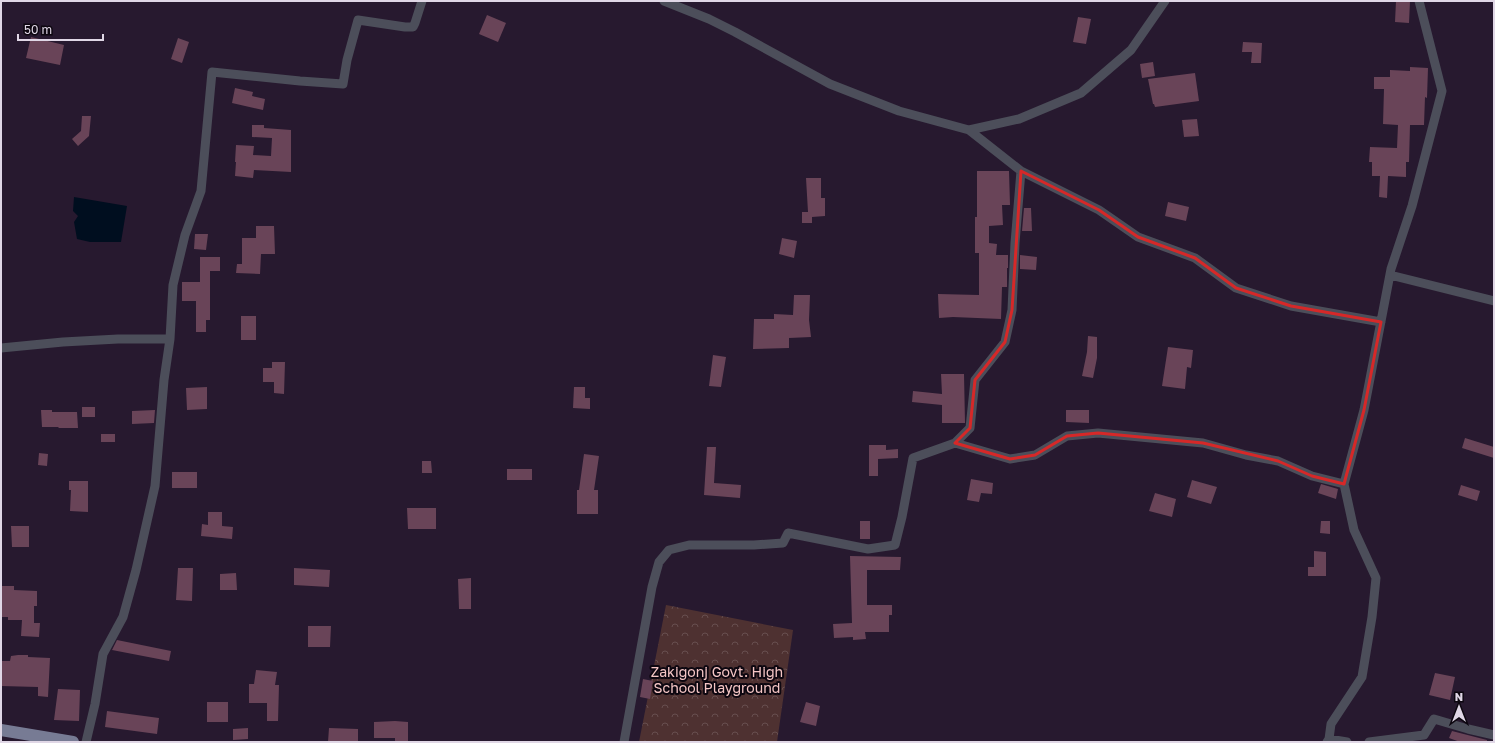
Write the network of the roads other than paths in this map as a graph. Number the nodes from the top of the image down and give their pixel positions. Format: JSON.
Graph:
{"nodes":[{"id":1,"x":422,"y":1,"type":"edge"},
{"id":2,"x":664,"y":1,"type":"edge"},
{"id":3,"x":1165,"y":1,"type":"edge"},
{"id":4,"x":1419,"y":1,"type":"edge"},
{"id":5,"x":969,"y":130,"type":"junction"},
{"id":6,"x":1021,"y":171,"type":"junction"},
{"id":7,"x":1390,"y":275,"type":"junction"},
{"id":8,"x":1494,"y":301,"type":"edge"},
{"id":9,"x":1381,"y":322,"type":"junction"},
{"id":10,"x":170,"y":339,"type":"junction"},
{"id":11,"x":1,"y":348,"type":"edge"},
{"id":12,"x":955,"y":443,"type":"junction"},
{"id":13,"x":1344,"y":484,"type":"junction"},
{"id":14,"x":1,"y":730,"type":"edge"},
{"id":15,"x":1494,"y":735,"type":"edge"},
{"id":16,"x":1328,"y":741,"type":"edge"},
{"id":17,"x":73,"y":742,"type":"edge"},
{"id":18,"x":86,"y":742,"type":"edge"},
{"id":19,"x":624,"y":742,"type":"edge"},
{"id":20,"x":1347,"y":742,"type":"edge"},
{"id":21,"x":1369,"y":742,"type":"edge"}],
"edges":[{"from":1,"to":10,"type":"street"},
{"from":2,"to":5,"type":"street"},
{"from":3,"to":5,"type":"street"},
{"from":4,"to":7,"type":"street"},
{"from":5,"to":6,"type":"street"},
{"from":6,"to":9,"type":"street"},
{"from":6,"to":12,"type":"street"},
{"from":7,"to":8,"type":"street"},
{"from":7,"to":9,"type":"street"},
{"from":9,"to":13,"type":"street"},
{"from":10,"to":11,"type":"street"},
{"from":10,"to":18,"type":"street"},
{"from":12,"to":13,"type":"street"},
{"from":12,"to":19,"type":"street"},
{"from":13,"to":16,"type":"street"},
{"from":14,"to":17,"type":"main road"},
{"from":15,"to":21,"type":"street"},
{"from":16,"to":20,"type":"street"}]}
